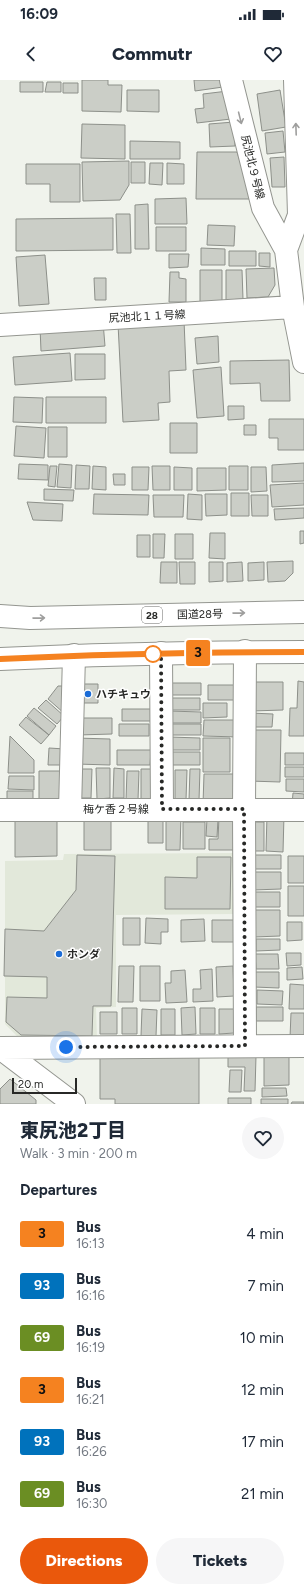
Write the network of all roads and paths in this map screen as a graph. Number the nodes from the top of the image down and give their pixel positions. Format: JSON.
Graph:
{"nodes":[{"id":1,"x":231,"y":80,"type":"edge"},
{"id":2,"x":295,"y":80,"type":"edge"},
{"id":3,"x":295,"y":251,"type":"edge"},
{"id":4,"x":293,"y":307,"type":"junction"},
{"id":5,"x":0,"y":325,"type":"edge"},
{"id":6,"x":304,"y":362,"type":"edge"},
{"id":7,"x":304,"y":612,"type":"edge"},
{"id":8,"x":0,"y":616,"type":"edge"},
{"id":9,"x":245,"y":651,"type":"junction"},
{"id":10,"x":304,"y":652,"type":"edge"},
{"id":11,"x":161,"y":653,"type":"junction"},
{"id":12,"x":74,"y":655,"type":"junction"},
{"id":13,"x":0,"y":659,"type":"edge"},
{"id":14,"x":162,"y":809,"type":"junction"},
{"id":15,"x":244,"y":809,"type":"junction"},
{"id":16,"x":0,"y":810,"type":"edge"},
{"id":17,"x":70,"y":810,"type":"junction"},
{"id":18,"x":304,"y":810,"type":"edge"},
{"id":19,"x":245,"y":1046,"type":"junction"},
{"id":20,"x":304,"y":1046,"type":"edge"},
{"id":21,"x":0,"y":1048,"type":"edge"},
{"id":22,"x":74,"y":1104,"type":"edge"}],
"edges":[{"from":1,"to":3,"type":"main road","name":"尻池北９号線","one_way":true},
{"from":3,"to":2,"type":"main road","one_way":true},
{"from":3,"to":4,"type":"main road"},
{"from":4,"to":5,"type":"main road","name":"尻池北１１号線"},
{"from":4,"to":6,"type":"main road"},
{"from":8,"to":7,"type":"main road","name":"国道28号","number":"28","one_way":true},
{"from":9,"to":10,"type":"main road"},
{"from":9,"to":11,"type":"main road"},
{"from":9,"to":15,"type":"main road"},
{"from":11,"to":12,"type":"main road"},
{"from":11,"to":14,"type":"main road"},
{"from":12,"to":13,"type":"main road"},
{"from":12,"to":17,"type":"main road"},
{"from":14,"to":15,"type":"main road","name":"梅ケ香２号線"},
{"from":14,"to":17,"type":"main road","name":"梅ケ香２号線"},
{"from":15,"to":18,"type":"main road","name":"梅ケ香２号線"},
{"from":15,"to":19,"type":"main road"},
{"from":16,"to":17,"type":"main road","name":"梅ケ香２号線"},
{"from":19,"to":20,"type":"main road"},
{"from":19,"to":21,"type":"main road"},
{"from":21,"to":22,"type":"main road"}]}
